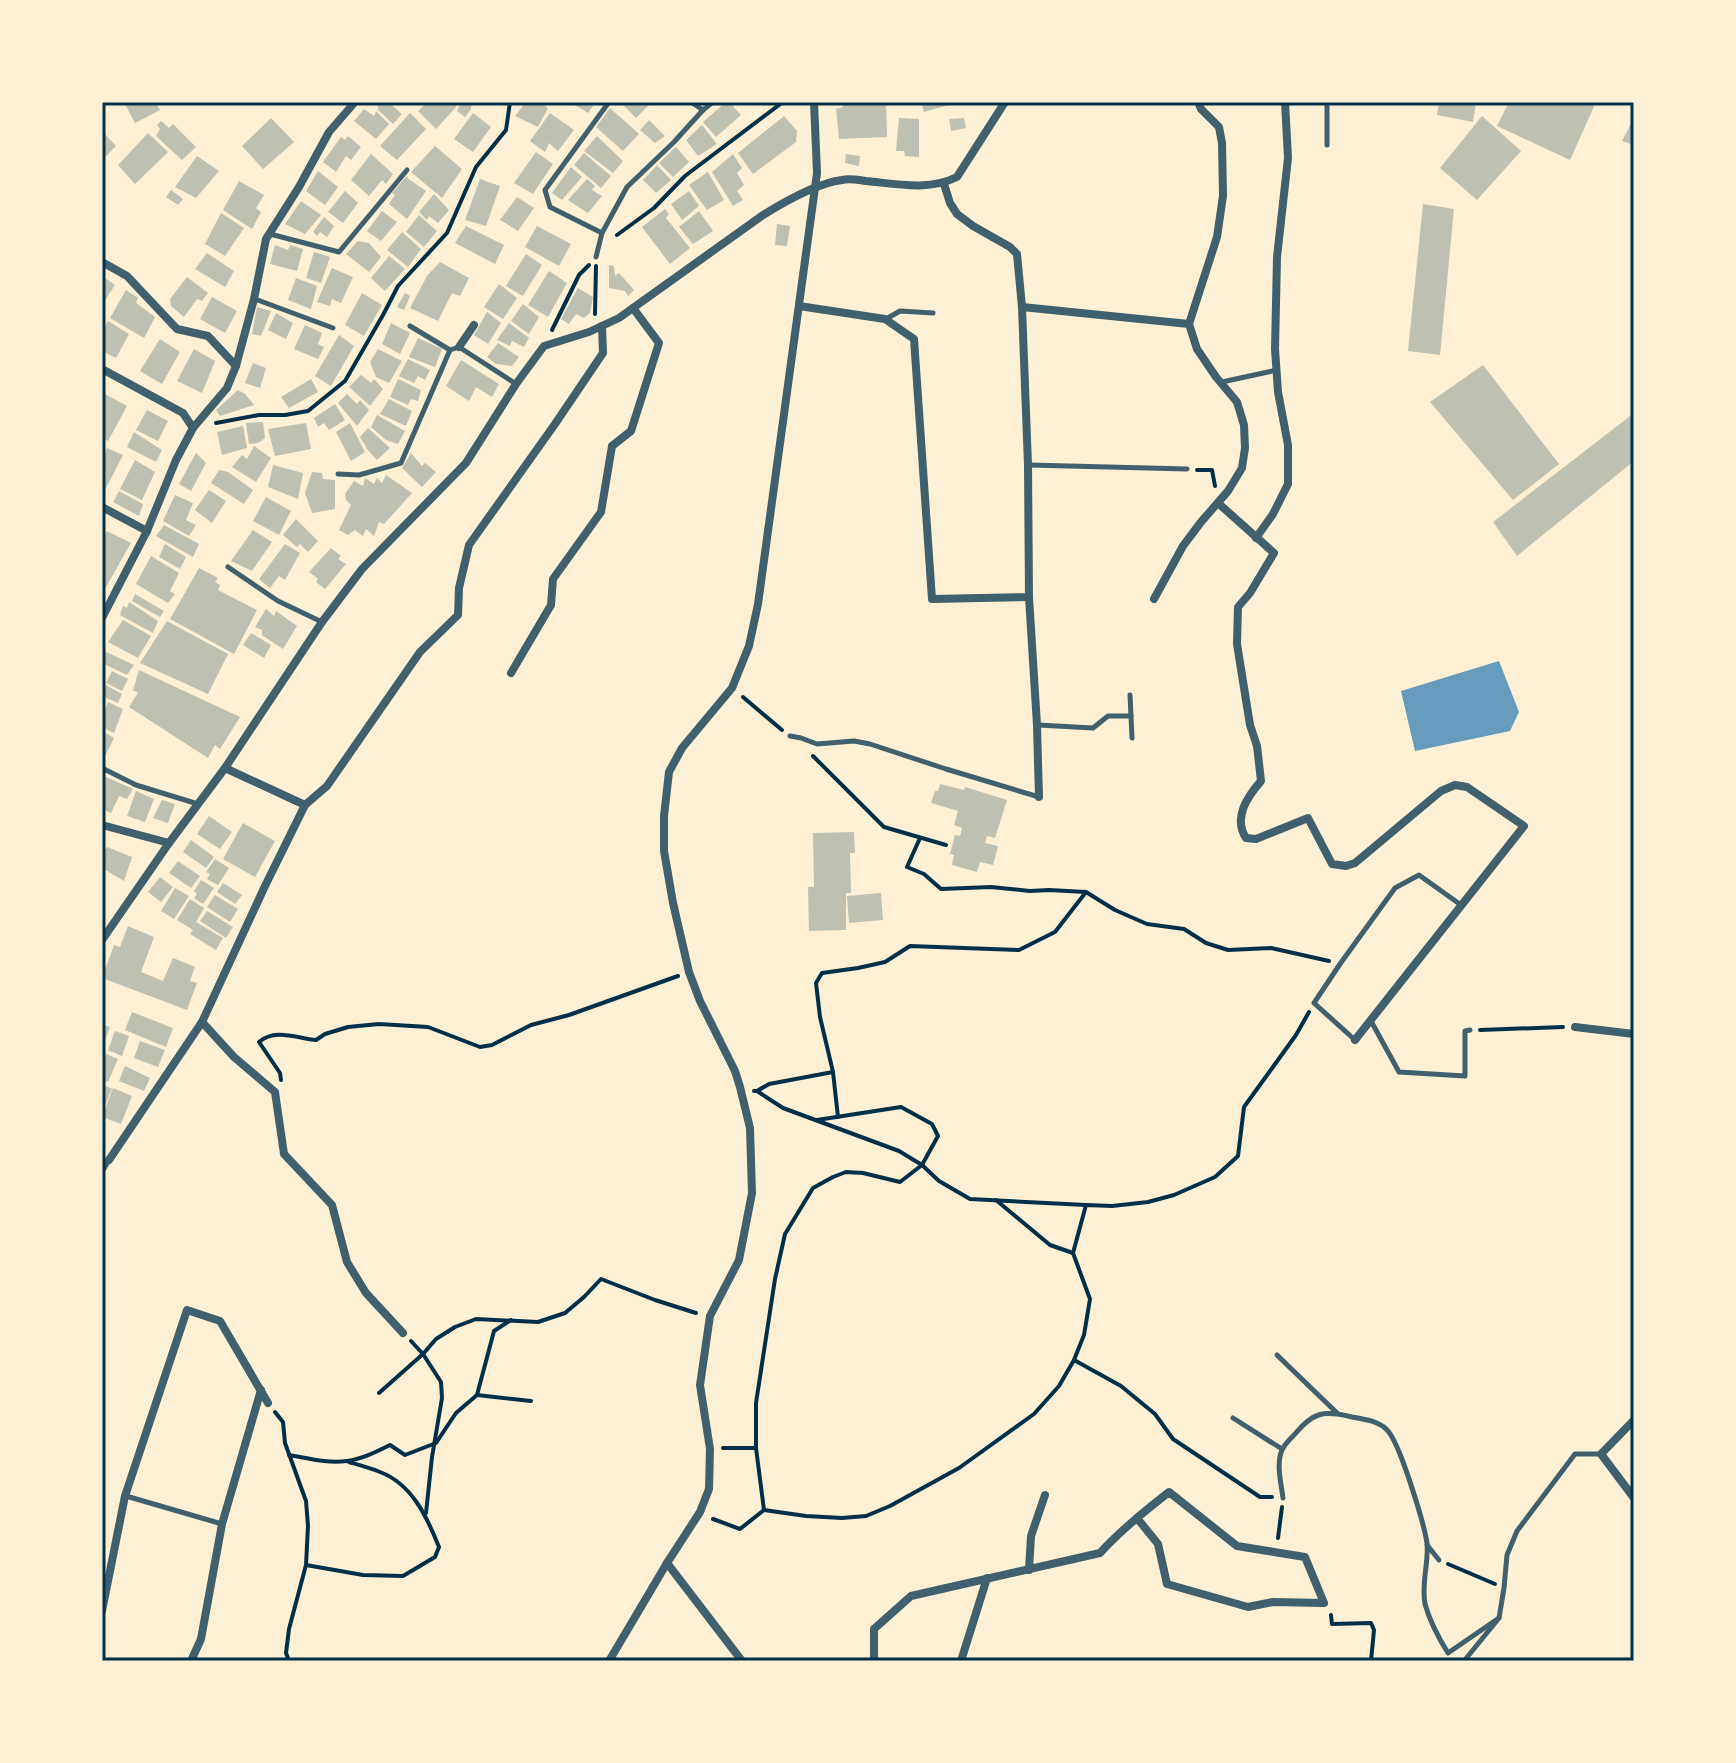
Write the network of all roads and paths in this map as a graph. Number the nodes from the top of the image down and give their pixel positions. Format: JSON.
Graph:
{"nodes":[{"id":1,"x":355,"y":102,"type":"edge"},
{"id":2,"x":510,"y":102,"type":"edge"},
{"id":3,"x":609,"y":102,"type":"edge"},
{"id":4,"x":691,"y":102,"type":"edge"},
{"id":5,"x":713,"y":102,"type":"edge"},
{"id":6,"x":783,"y":102,"type":"edge"},
{"id":7,"x":814,"y":102,"type":"edge"},
{"id":8,"x":1005,"y":102,"type":"edge"},
{"id":9,"x":1198,"y":102,"type":"edge"},
{"id":10,"x":1285,"y":102,"type":"edge"},
{"id":11,"x":1327,"y":102,"type":"edge"},
{"id":12,"x":703,"y":110,"type":"junction"},
{"id":13,"x":1327,"y":145,"type":"dead end"},
{"id":14,"x":407,"y":170,"type":"dead end"},
{"id":15,"x":944,"y":184,"type":"junction"},
{"id":16,"x":815,"y":189,"type":"junction"},
{"id":17,"x":602,"y":233,"type":"junction"},
{"id":18,"x":269,"y":234,"type":"junction"},
{"id":19,"x":596,"y":257,"type":"junction"},
{"id":20,"x":102,"y":262,"type":"edge"},
{"id":21,"x":254,"y":299,"type":"junction"},
{"id":22,"x":799,"y":306,"type":"junction"},
{"id":23,"x":1022,"y":307,"type":"junction"},
{"id":24,"x":633,"y":308,"type":"junction"},
{"id":25,"x":933,"y":313,"type":"dead end"},
{"id":26,"x":885,"y":319,"type":"junction"},
{"id":27,"x":1189,"y":324,"type":"junction"},
{"id":28,"x":474,"y":325,"type":"dead end"},
{"id":29,"x":410,"y":326,"type":"dead end"},
{"id":30,"x":602,"y":326,"type":"junction"},
{"id":31,"x":333,"y":328,"type":"dead end"},
{"id":32,"x":544,"y":346,"type":"junction"},
{"id":33,"x":454,"y":348,"type":"junction"},
{"id":34,"x":236,"y":366,"type":"junction"},
{"id":35,"x":102,"y":369,"type":"edge"},
{"id":36,"x":1277,"y":370,"type":"junction"},
{"id":37,"x":1221,"y":383,"type":"junction"},
{"id":38,"x":516,"y":384,"type":"junction"},
{"id":39,"x":193,"y":428,"type":"junction"},
{"id":40,"x":1028,"y":465,"type":"junction"},
{"id":41,"x":1187,"y":469,"type":"joint"},
{"id":42,"x":338,"y":474,"type":"dead end"},
{"id":43,"x":1218,"y":503,"type":"junction"},
{"id":44,"x":102,"y":507,"type":"edge"},
{"id":45,"x":147,"y":531,"type":"junction"},
{"id":46,"x":1256,"y":538,"type":"junction"},
{"id":47,"x":228,"y":567,"type":"dead end"},
{"id":48,"x":1029,"y":597,"type":"junction"},
{"id":49,"x":1154,"y":599,"type":"dead end"},
{"id":50,"x":102,"y":618,"type":"edge"},
{"id":51,"x":322,"y":622,"type":"junction"},
{"id":52,"x":511,"y":673,"type":"dead end"},
{"id":53,"x":732,"y":688,"type":"junction"},
{"id":54,"x":1130,"y":695,"type":"dead end"},
{"id":55,"x":1131,"y":716,"type":"junction"},
{"id":56,"x":1037,"y":725,"type":"junction"},
{"id":57,"x":790,"y":736,"type":"joint"},
{"id":58,"x":1132,"y":738,"type":"dead end"},
{"id":59,"x":812,"y":756,"type":"dead end"},
{"id":60,"x":102,"y":768,"type":"edge"},
{"id":61,"x":225,"y":768,"type":"junction"},
{"id":62,"x":1039,"y":797,"type":"joint"},
{"id":63,"x":198,"y":804,"type":"junction"},
{"id":64,"x":305,"y":805,"type":"junction"},
{"id":65,"x":102,"y":825,"type":"edge"},
{"id":66,"x":920,"y":838,"type":"junction"},
{"id":67,"x":169,"y":843,"type":"junction"},
{"id":68,"x":946,"y":845,"type":"dead end"},
{"id":69,"x":1086,"y":892,"type":"junction"},
{"id":70,"x":1461,"y":905,"type":"junction"},
{"id":71,"x":102,"y":940,"type":"edge"},
{"id":72,"x":1340,"y":964,"type":"junction"},
{"id":73,"x":689,"y":972,"type":"junction"},
{"id":74,"x":1314,"y":1003,"type":"junction"},
{"id":75,"x":1370,"y":1020,"type":"junction"},
{"id":76,"x":202,"y":1022,"type":"junction"},
{"id":77,"x":1575,"y":1027,"type":"joint"},
{"id":78,"x":1470,"y":1030,"type":"joint"},
{"id":79,"x":1634,"y":1034,"type":"edge"},
{"id":80,"x":1355,"y":1040,"type":"joint"},
{"id":81,"x":833,"y":1072,"type":"junction"},
{"id":82,"x":740,"y":1087,"type":"junction"},
{"id":83,"x":757,"y":1091,"type":"junction"},
{"id":84,"x":275,"y":1092,"type":"junction"},
{"id":85,"x":838,"y":1117,"type":"junction"},
{"id":86,"x":817,"y":1120,"type":"junction"},
{"id":87,"x":109,"y":1160,"type":"joint"},
{"id":88,"x":922,"y":1165,"type":"junction"},
{"id":89,"x":102,"y":1172,"type":"edge"},
{"id":90,"x":996,"y":1200,"type":"junction"},
{"id":91,"x":1086,"y":1205,"type":"junction"},
{"id":92,"x":1073,"y":1253,"type":"junction"},
{"id":93,"x":710,"y":1316,"type":"junction"},
{"id":94,"x":512,"y":1320,"type":"junction"},
{"id":95,"x":403,"y":1333,"type":"joint"},
{"id":96,"x":423,"y":1354,"type":"junction"},
{"id":97,"x":1277,"y":1355,"type":"dead end"},
{"id":98,"x":1074,"y":1360,"type":"junction"},
{"id":99,"x":261,"y":1390,"type":"junction"},
{"id":100,"x":379,"y":1393,"type":"dead end"},
{"id":101,"x":477,"y":1395,"type":"junction"},
{"id":102,"x":531,"y":1401,"type":"dead end"},
{"id":103,"x":268,"y":1403,"type":"joint"},
{"id":104,"x":1338,"y":1413,"type":"junction"},
{"id":105,"x":1233,"y":1418,"type":"dead end"},
{"id":106,"x":1634,"y":1420,"type":"edge"},
{"id":107,"x":436,"y":1443,"type":"junction"},
{"id":108,"x":756,"y":1448,"type":"junction"},
{"id":109,"x":710,"y":1449,"type":"junction"},
{"id":110,"x":1282,"y":1449,"type":"junction"},
{"id":111,"x":1601,"y":1454,"type":"junction"},
{"id":112,"x":289,"y":1455,"type":"junction"},
{"id":113,"x":346,"y":1461,"type":"junction"},
{"id":114,"x":1045,"y":1495,"type":"dead end"},
{"id":115,"x":125,"y":1496,"type":"junction"},
{"id":116,"x":1283,"y":1498,"type":"junction"},
{"id":117,"x":1634,"y":1498,"type":"edge"},
{"id":118,"x":764,"y":1510,"type":"junction"},
{"id":119,"x":700,"y":1512,"type":"junction"},
{"id":120,"x":426,"y":1515,"type":"junction"},
{"id":121,"x":1137,"y":1518,"type":"junction"},
{"id":122,"x":222,"y":1524,"type":"junction"},
{"id":123,"x":1427,"y":1545,"type":"junction"},
{"id":124,"x":1276,"y":1553,"type":"junction"},
{"id":125,"x":1439,"y":1560,"type":"joint"},
{"id":126,"x":667,"y":1563,"type":"junction"},
{"id":127,"x":306,"y":1565,"type":"junction"},
{"id":128,"x":1029,"y":1570,"type":"junction"},
{"id":129,"x":987,"y":1578,"type":"junction"},
{"id":130,"x":1504,"y":1588,"type":"junction"},
{"id":131,"x":1324,"y":1603,"type":"junction"},
{"id":132,"x":102,"y":1611,"type":"edge"},
{"id":133,"x":1499,"y":1618,"type":"junction"},
{"id":134,"x":191,"y":1661,"type":"edge"},
{"id":135,"x":289,"y":1661,"type":"edge"},
{"id":136,"x":609,"y":1661,"type":"edge"},
{"id":137,"x":742,"y":1661,"type":"edge"},
{"id":138,"x":874,"y":1661,"type":"edge"},
{"id":139,"x":961,"y":1661,"type":"edge"},
{"id":140,"x":1371,"y":1661,"type":"edge"},
{"id":141,"x":1464,"y":1661,"type":"edge"}],
"edges":[{"from":1,"to":18,"type":"street"},
{"from":2,"to":39,"type":"path"},
{"from":3,"to":17,"type":"lane"},
{"from":4,"to":12,"type":"lane"},
{"from":5,"to":12,"type":"lane"},
{"from":6,"to":19,"type":"path"},
{"from":7,"to":16,"type":"street"},
{"from":8,"to":15,"type":"street"},
{"from":9,"to":27,"type":"street"},
{"from":10,"to":36,"type":"street"},
{"from":11,"to":13,"type":"lane"},
{"from":12,"to":17,"type":"lane"},
{"from":14,"to":18,"type":"lane"},
{"from":15,"to":16,"type":"street"},
{"from":15,"to":23,"type":"street"},
{"from":16,"to":22,"type":"street"},
{"from":16,"to":24,"type":"street"},
{"from":17,"to":19,"type":"lane"},
{"from":18,"to":21,"type":"street"},
{"from":19,"to":30,"type":"path"},
{"from":19,"to":32,"type":"path"},
{"from":20,"to":34,"type":"street"},
{"from":21,"to":31,"type":"lane"},
{"from":21,"to":34,"type":"street"},
{"from":22,"to":26,"type":"street"},
{"from":22,"to":53,"type":"street"},
{"from":23,"to":27,"type":"street"},
{"from":23,"to":40,"type":"street"},
{"from":24,"to":30,"type":"street"},
{"from":24,"to":52,"type":"street"},
{"from":25,"to":26,"type":"lane"},
{"from":26,"to":48,"type":"street"},
{"from":27,"to":37,"type":"street"},
{"from":28,"to":33,"type":"street"},
{"from":29,"to":33,"type":"lane"},
{"from":30,"to":32,"type":"street"},
{"from":30,"to":64,"type":"street"},
{"from":32,"to":38,"type":"street"},
{"from":33,"to":38,"type":"lane"},
{"from":33,"to":42,"type":"lane"},
{"from":34,"to":39,"type":"street"},
{"from":35,"to":39,"type":"street"},
{"from":36,"to":37,"type":"lane"},
{"from":36,"to":46,"type":"street"},
{"from":37,"to":43,"type":"street"},
{"from":38,"to":51,"type":"street"},
{"from":39,"to":45,"type":"street"},
{"from":40,"to":41,"type":"lane"},
{"from":40,"to":48,"type":"street"},
{"from":41,"to":43,"type":"path"},
{"from":43,"to":46,"type":"street"},
{"from":43,"to":49,"type":"street"},
{"from":44,"to":45,"type":"street"},
{"from":45,"to":50,"type":"street"},
{"from":46,"to":70,"type":"street"},
{"from":47,"to":51,"type":"lane"},
{"from":48,"to":56,"type":"street"},
{"from":51,"to":61,"type":"street"},
{"from":53,"to":57,"type":"path"},
{"from":53,"to":73,"type":"street"},
{"from":54,"to":55,"type":"lane"},
{"from":55,"to":56,"type":"lane"},
{"from":55,"to":58,"type":"lane"},
{"from":56,"to":62,"type":"street"},
{"from":57,"to":62,"type":"lane"},
{"from":59,"to":66,"type":"path"},
{"from":60,"to":63,"type":"lane"},
{"from":61,"to":63,"type":"street"},
{"from":61,"to":64,"type":"street"},
{"from":63,"to":67,"type":"street"},
{"from":64,"to":76,"type":"street"},
{"from":65,"to":67,"type":"street"},
{"from":66,"to":68,"type":"path"},
{"from":66,"to":69,"type":"path"},
{"from":67,"to":71,"type":"street"},
{"from":69,"to":72,"type":"path"},
{"from":69,"to":81,"type":"path"},
{"from":70,"to":72,"type":"lane"},
{"from":70,"to":75,"type":"street"},
{"from":72,"to":74,"type":"lane"},
{"from":73,"to":82,"type":"street"},
{"from":73,"to":84,"type":"path"},
{"from":74,"to":80,"type":"lane"},
{"from":74,"to":91,"type":"path"},
{"from":75,"to":78,"type":"lane"},
{"from":75,"to":80,"type":"street"},
{"from":76,"to":84,"type":"street"},
{"from":76,"to":87,"type":"street"},
{"from":77,"to":78,"type":"path"},
{"from":77,"to":79,"type":"street"},
{"from":81,"to":83,"type":"path"},
{"from":81,"to":85,"type":"path"},
{"from":82,"to":83,"type":"path"},
{"from":82,"to":93,"type":"street"},
{"from":83,"to":86,"type":"path"},
{"from":84,"to":95,"type":"street"},
{"from":85,"to":86,"type":"path"},
{"from":85,"to":88,"type":"path"},
{"from":86,"to":88,"type":"path"},
{"from":87,"to":89,"type":"lane"},
{"from":88,"to":90,"type":"path"},
{"from":88,"to":108,"type":"path"},
{"from":90,"to":91,"type":"path"},
{"from":90,"to":92,"type":"path"},
{"from":91,"to":92,"type":"path"},
{"from":92,"to":98,"type":"path"},
{"from":93,"to":94,"type":"path"},
{"from":93,"to":109,"type":"street"},
{"from":94,"to":96,"type":"path"},
{"from":94,"to":101,"type":"path"},
{"from":95,"to":96,"type":"path"},
{"from":96,"to":100,"type":"path"},
{"from":96,"to":107,"type":"path"},
{"from":97,"to":104,"type":"lane"},
{"from":98,"to":116,"type":"path"},
{"from":98,"to":118,"type":"path"},
{"from":99,"to":103,"type":"street"},
{"from":99,"to":115,"type":"street"},
{"from":99,"to":122,"type":"street"},
{"from":101,"to":102,"type":"path"},
{"from":101,"to":107,"type":"path"},
{"from":103,"to":112,"type":"path"},
{"from":104,"to":110,"type":"lane"},
{"from":104,"to":123,"type":"lane"},
{"from":105,"to":110,"type":"lane"},
{"from":106,"to":111,"type":"street"},
{"from":107,"to":113,"type":"path"},
{"from":107,"to":120,"type":"path"},
{"from":108,"to":109,"type":"path"},
{"from":108,"to":118,"type":"path"},
{"from":109,"to":119,"type":"street"},
{"from":110,"to":116,"type":"lane"},
{"from":111,"to":117,"type":"street"},
{"from":111,"to":130,"type":"lane"},
{"from":112,"to":113,"type":"path"},
{"from":112,"to":127,"type":"path"},
{"from":113,"to":120,"type":"path"},
{"from":114,"to":128,"type":"street"},
{"from":115,"to":122,"type":"lane"},
{"from":115,"to":132,"type":"street"},
{"from":116,"to":124,"type":"path"},
{"from":118,"to":119,"type":"path"},
{"from":119,"to":126,"type":"street"},
{"from":120,"to":127,"type":"path"},
{"from":121,"to":124,"type":"street"},
{"from":121,"to":128,"type":"street"},
{"from":121,"to":131,"type":"street"},
{"from":122,"to":134,"type":"street"},
{"from":123,"to":125,"type":"lane"},
{"from":123,"to":133,"type":"lane"},
{"from":124,"to":131,"type":"street"},
{"from":125,"to":130,"type":"path"},
{"from":126,"to":136,"type":"street"},
{"from":126,"to":137,"type":"street"},
{"from":127,"to":135,"type":"path"},
{"from":128,"to":129,"type":"street"},
{"from":129,"to":138,"type":"street"},
{"from":129,"to":139,"type":"street"},
{"from":130,"to":133,"type":"lane"},
{"from":131,"to":140,"type":"path"},
{"from":133,"to":141,"type":"lane"}]}
